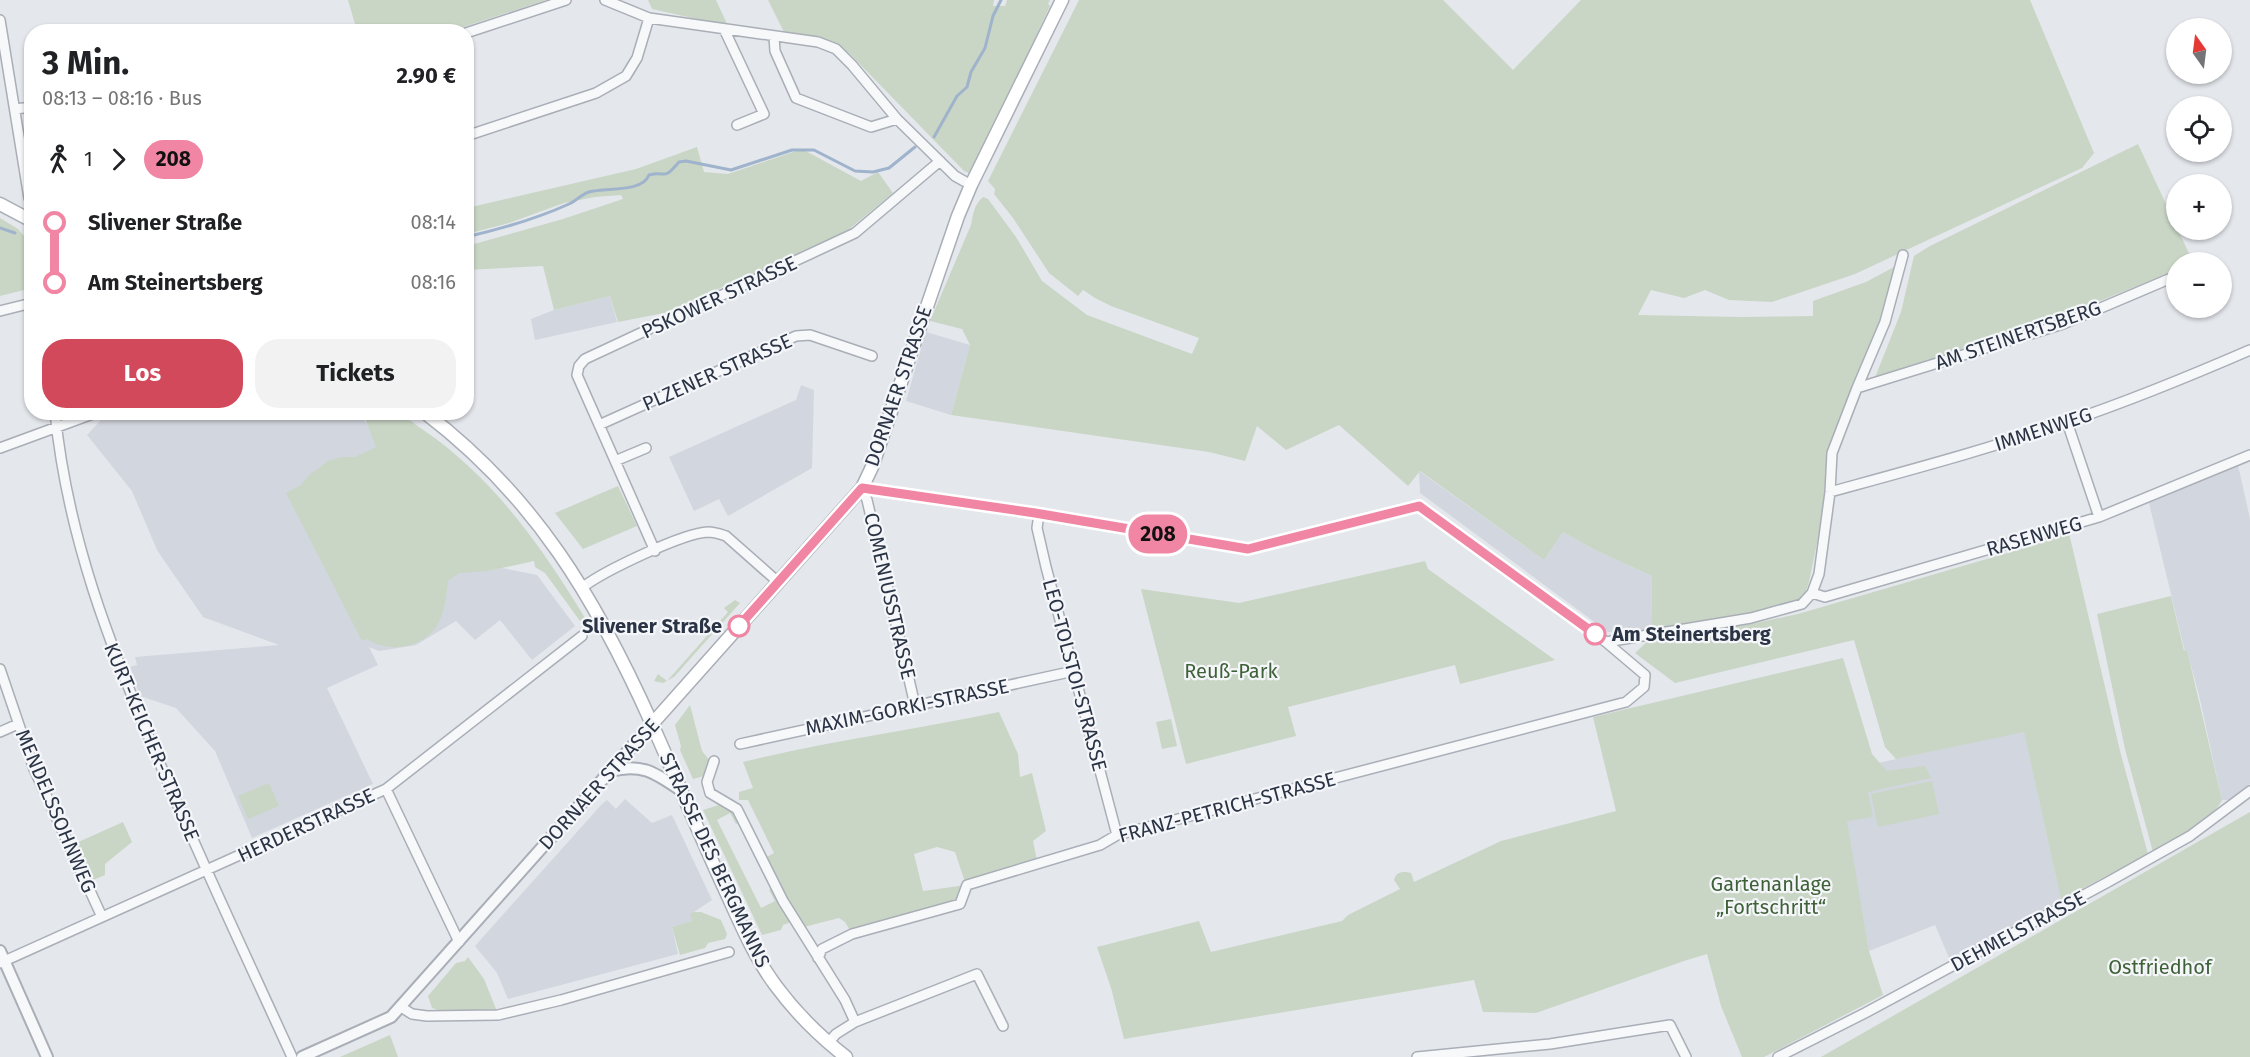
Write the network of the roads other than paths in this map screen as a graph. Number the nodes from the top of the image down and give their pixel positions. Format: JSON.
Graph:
{"nodes":[{"id":1,"x":566,"y":0,"type":"edge"},
{"id":2,"x":605,"y":0,"type":"edge"},
{"id":3,"x":1062,"y":0,"type":"edge"},
{"id":4,"x":649,"y":18,"type":"junction"},
{"id":5,"x":0,"y":20,"type":"edge"},
{"id":6,"x":724,"y":29,"type":"junction"},
{"id":7,"x":474,"y":30,"type":"edge"},
{"id":8,"x":774,"y":37,"type":"junction"},
{"id":9,"x":24,"y":108,"type":"edge"},
{"id":10,"x":15,"y":109,"type":"junction"},
{"id":11,"x":897,"y":119,"type":"junction"},
{"id":12,"x":736,"y":125,"type":"dead end"},
{"id":13,"x":474,"y":133,"type":"edge"},
{"id":14,"x":940,"y":161,"type":"junction"},
{"id":15,"x":24,"y":166,"type":"edge"},
{"id":16,"x":971,"y":185,"type":"junction"},
{"id":17,"x":0,"y":204,"type":"edge"},
{"id":18,"x":24,"y":217,"type":"edge"},
{"id":19,"x":1903,"y":255,"type":"dead end"},
{"id":20,"x":2166,"y":280,"type":"edge"},
{"id":21,"x":24,"y":305,"type":"edge"},
{"id":22,"x":0,"y":311,"type":"edge"},
{"id":23,"x":2250,"y":350,"type":"edge"},
{"id":24,"x":872,"y":356,"type":"dead end"},
{"id":25,"x":1857,"y":388,"type":"junction"},
{"id":26,"x":56,"y":420,"type":"edge"},
{"id":27,"x":76,"y":420,"type":"edge"},
{"id":28,"x":434,"y":420,"type":"edge"},
{"id":29,"x":2067,"y":422,"type":"junction"},
{"id":30,"x":599,"y":425,"type":"junction"},
{"id":31,"x":56,"y":427,"type":"junction"},
{"id":32,"x":0,"y":448,"type":"edge"},
{"id":33,"x":646,"y":448,"type":"dead end"},
{"id":34,"x":2250,"y":455,"type":"edge"},
{"id":35,"x":615,"y":461,"type":"junction"},
{"id":36,"x":862,"y":488,"type":"junction"},
{"id":37,"x":1830,"y":492,"type":"junction"},
{"id":38,"x":1039,"y":514,"type":"junction"},
{"id":39,"x":2099,"y":517,"type":"junction"},
{"id":40,"x":655,"y":551,"type":"junction"},
{"id":41,"x":778,"y":582,"type":"junction"},
{"id":42,"x":588,"y":583,"type":"junction"},
{"id":43,"x":1812,"y":593,"type":"junction"},
{"id":44,"x":582,"y":636,"type":"dead end"},
{"id":45,"x":1606,"y":642,"type":"junction"},
{"id":46,"x":0,"y":669,"type":"edge"},
{"id":47,"x":1074,"y":671,"type":"junction"},
{"id":48,"x":915,"y":705,"type":"junction"},
{"id":49,"x":18,"y":724,"type":"junction"},
{"id":50,"x":652,"y":724,"type":"junction"},
{"id":51,"x":0,"y":732,"type":"edge"},
{"id":52,"x":740,"y":744,"type":"dead end"},
{"id":53,"x":714,"y":761,"type":"dead end"},
{"id":54,"x":610,"y":771,"type":"junction"},
{"id":55,"x":386,"y":789,"type":"junction"},
{"id":56,"x":679,"y":789,"type":"junction"},
{"id":57,"x":2250,"y":791,"type":"edge"},
{"id":58,"x":1117,"y":835,"type":"junction"},
{"id":59,"x":207,"y":871,"type":"junction"},
{"id":60,"x":102,"y":917,"type":"junction"},
{"id":61,"x":459,"y":942,"type":"junction"},
{"id":62,"x":729,"y":952,"type":"dead end"},
{"id":63,"x":2,"y":958,"type":"edge"},
{"id":64,"x":818,"y":958,"type":"junction"},
{"id":65,"x":401,"y":1007,"type":"junction"},
{"id":66,"x":855,"y":1022,"type":"junction"},
{"id":67,"x":1003,"y":1026,"type":"dead end"},
{"id":68,"x":828,"y":1043,"type":"junction"},
{"id":69,"x":48,"y":1057,"type":"edge"},
{"id":70,"x":292,"y":1057,"type":"edge"},
{"id":71,"x":302,"y":1057,"type":"edge"},
{"id":72,"x":846,"y":1057,"type":"edge"},
{"id":73,"x":1417,"y":1057,"type":"edge"},
{"id":74,"x":1686,"y":1057,"type":"edge"},
{"id":75,"x":1778,"y":1057,"type":"edge"}],
"edges":[{"from":1,"to":7,"type":"street"},
{"from":2,"to":4,"type":"street"},
{"from":3,"to":16,"type":"main road","name":"DORNAER STRASSE"},
{"from":4,"to":6,"type":"street"},
{"from":4,"to":13,"type":"street"},
{"from":5,"to":10,"type":"street"},
{"from":6,"to":8,"type":"street"},
{"from":6,"to":12,"type":"street"},
{"from":8,"to":11,"type":"street"},
{"from":8,"to":11,"type":"street"},
{"from":9,"to":10,"type":"street"},
{"from":10,"to":15,"type":"street"},
{"from":11,"to":14,"type":"street"},
{"from":14,"to":16,"type":"street"},
{"from":14,"to":30,"type":"street","name":"PSKOWER STRASSE"},
{"from":16,"to":36,"type":"main road","name":"DORNAER STRASSE"},
{"from":17,"to":18,"type":"main road"},
{"from":19,"to":25,"type":"street"},
{"from":20,"to":25,"type":"street","name":"AM STEINERTSBERG"},
{"from":21,"to":22,"type":"street"},
{"from":23,"to":29,"type":"street","name":"IMMENWEG"},
{"from":24,"to":30,"type":"street","name":"PLZENER STRASSE"},
{"from":25,"to":37,"type":"street"},
{"from":26,"to":31,"type":"street","name":"KURT-KEICHER-STRASSE"},
{"from":27,"to":31,"type":"street"},
{"from":28,"to":42,"type":"main road","name":"STRASSE DES BERGMANNS"},
{"from":29,"to":37,"type":"street","name":"IMMENWEG"},
{"from":29,"to":39,"type":"street"},
{"from":30,"to":35,"type":"street","name":"PSKOWER STRASSE"},
{"from":31,"to":32,"type":"street"},
{"from":31,"to":59,"type":"street","name":"KURT-KEICHER-STRASSE"},
{"from":33,"to":35,"type":"street"},
{"from":34,"to":39,"type":"street","name":"RASENWEG"},
{"from":35,"to":40,"type":"street","name":"PSKOWER STRASSE"},
{"from":36,"to":38,"type":"street"},
{"from":36,"to":41,"type":"main road","name":"DORNAER STRASSE"},
{"from":36,"to":48,"type":"street","name":"COMENIUSSTRASSE"},
{"from":37,"to":43,"type":"street"},
{"from":38,"to":45,"type":"street"},
{"from":38,"to":47,"type":"street","name":"LEO-TOLSTOI-STRASSE"},
{"from":39,"to":43,"type":"street","name":"RASENWEG"},
{"from":40,"to":41,"type":"street"},
{"from":40,"to":42,"type":"street"},
{"from":41,"to":50,"type":"main road","name":"DORNAER STRASSE"},
{"from":42,"to":50,"type":"main road","name":"STRASSE DES BERGMANNS"},
{"from":43,"to":45,"type":"street"},
{"from":44,"to":55,"type":"street","name":"HERDERSTRASSE"},
{"from":45,"to":58,"type":"street","name":"FRANZ-PETRICH-STRASSE"},
{"from":46,"to":49,"type":"street","name":"MENDELSSOHNWEG"},
{"from":47,"to":48,"type":"street","name":"MAXIM-GORKI-STRASSE"},
{"from":47,"to":58,"type":"street","name":"LEO-TOLSTOI-STRASSE"},
{"from":48,"to":52,"type":"street","name":"MAXIM-GORKI-STRASSE"},
{"from":49,"to":51,"type":"street"},
{"from":49,"to":60,"type":"street","name":"MENDELSSOHNWEG"},
{"from":50,"to":54,"type":"street","name":"DORNAER STRASSE"},
{"from":50,"to":56,"type":"main road","name":"STRASSE DES BERGMANNS"},
{"from":53,"to":64,"type":"street","name":"STRASSE DES BERGMANNS"},
{"from":54,"to":56,"type":"street"},
{"from":54,"to":61,"type":"street","name":"DORNAER STRASSE"},
{"from":55,"to":59,"type":"street","name":"HERDERSTRASSE"},
{"from":55,"to":61,"type":"street"},
{"from":56,"to":68,"type":"main road","name":"STRASSE DES BERGMANNS"},
{"from":57,"to":75,"type":"street","name":"DEHMELSTRASSE"},
{"from":58,"to":64,"type":"street","name":"FRANZ-PETRICH-STRASSE"},
{"from":59,"to":60,"type":"street","name":"HERDERSTRASSE"},
{"from":59,"to":70,"type":"street","name":"KURT-KEICHER-STRASSE"},
{"from":60,"to":63,"type":"street","name":"HERDERSTRASSE"},
{"from":61,"to":65,"type":"street","name":"DORNAER STRASSE"},
{"from":62,"to":65,"type":"street"},
{"from":63,"to":69,"type":"street"},
{"from":64,"to":66,"type":"street","name":"STRASSE DES BERGMANNS"},
{"from":65,"to":71,"type":"street","name":"DORNAER STRASSE"},
{"from":66,"to":67,"type":"street"},
{"from":66,"to":68,"type":"street"},
{"from":68,"to":72,"type":"main road","name":"STRASSE DES BERGMANNS"},
{"from":73,"to":74,"type":"street"}]}
